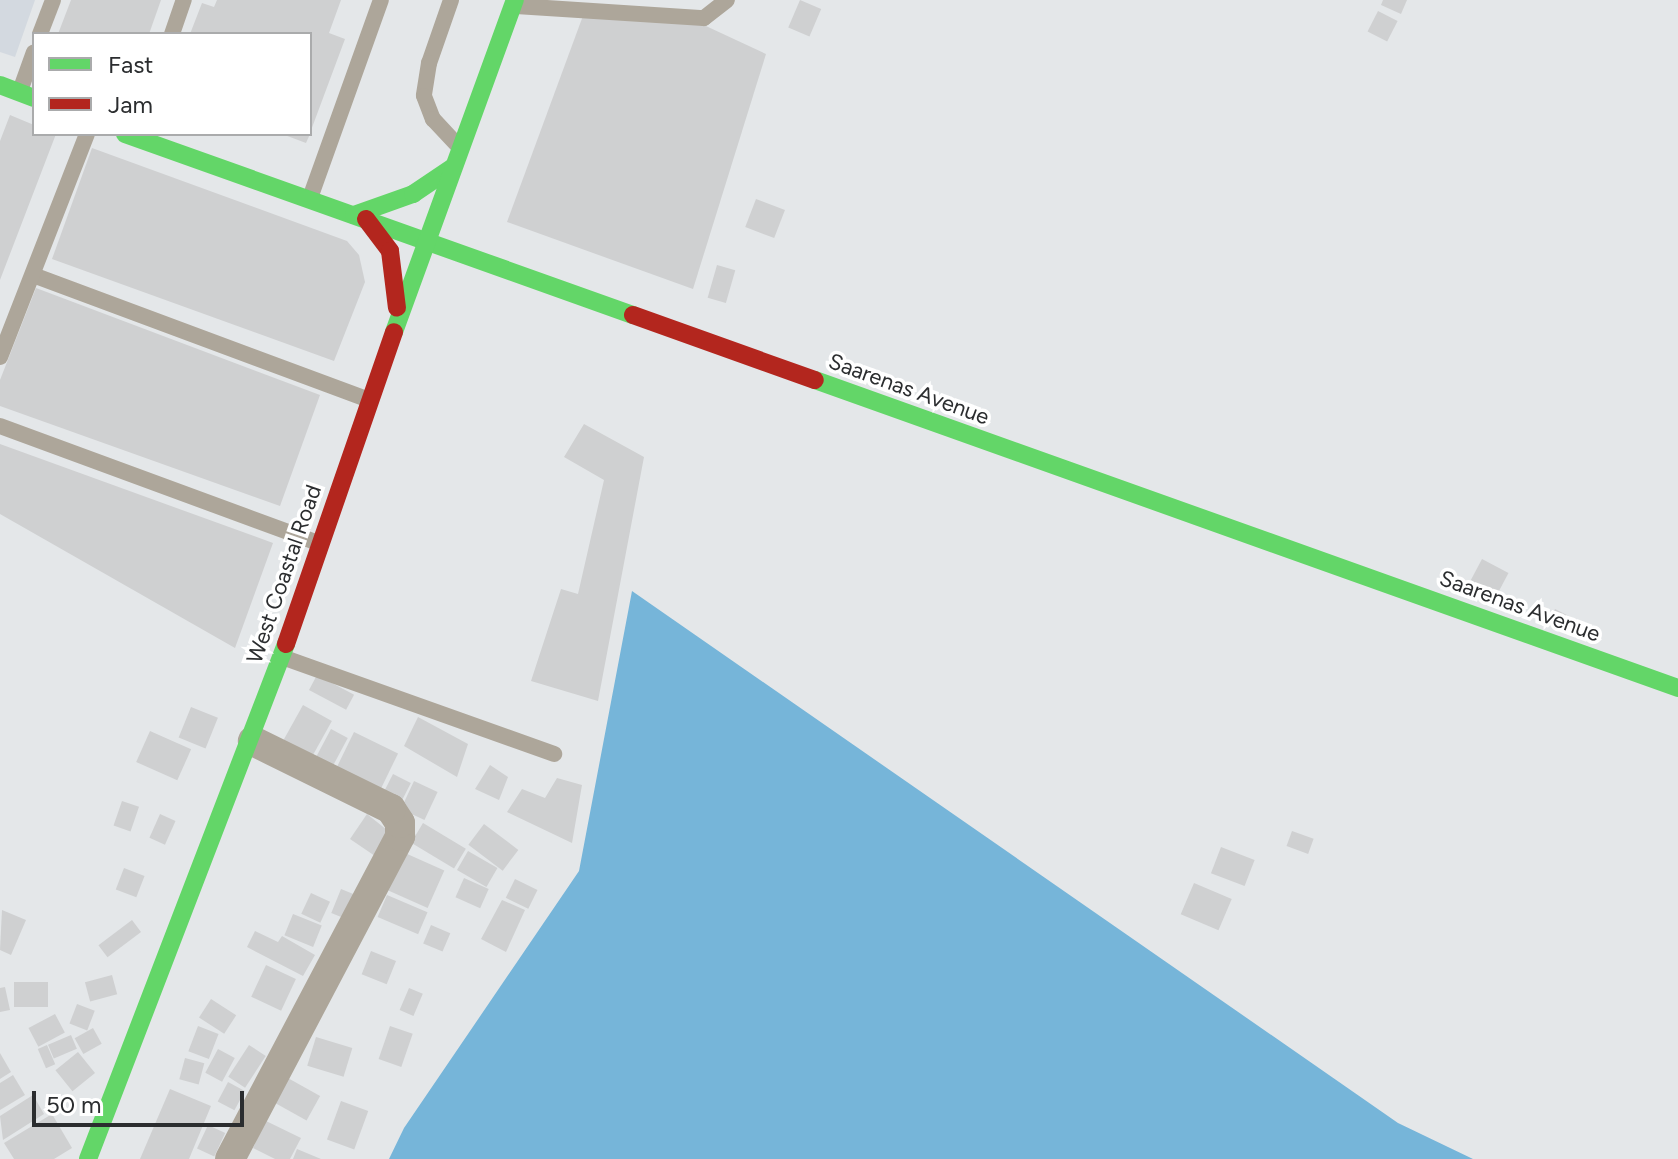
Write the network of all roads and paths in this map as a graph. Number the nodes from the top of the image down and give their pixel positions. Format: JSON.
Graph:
{"nodes":[{"id":1,"x":53,"y":0,"type":"edge"},
{"id":2,"x":184,"y":0,"type":"edge"},
{"id":3,"x":381,"y":0,"type":"edge"},
{"id":4,"x":451,"y":0,"type":"edge"},
{"id":5,"x":727,"y":0,"type":"edge"},
{"id":6,"x":514,"y":3,"type":"edge"},
{"id":7,"x":41,"y":32,"type":"edge"},
{"id":8,"x":173,"y":32,"type":"edge"},
{"id":9,"x":32,"y":64,"type":"edge"},
{"id":10,"x":0,"y":85,"type":"edge"},
{"id":11,"x":27,"y":95,"type":"edge"},
{"id":12,"x":86,"y":136,"type":"edge"},
{"id":13,"x":134,"y":136,"type":"edge"},
{"id":14,"x":457,"y":158,"type":"junction"},
{"id":15,"x":310,"y":198,"type":"junction"},
{"id":16,"x":360,"y":217,"type":"junction"},
{"id":17,"x":425,"y":242,"type":"junction"},
{"id":18,"x":33,"y":275,"type":"junction"},
{"id":19,"x":398,"y":321,"type":"junction"},
{"id":20,"x":0,"y":357,"type":"edge"},
{"id":21,"x":370,"y":401,"type":"junction"},
{"id":22,"x":0,"y":426,"type":"edge"},
{"id":23,"x":319,"y":543,"type":"junction"},
{"id":24,"x":281,"y":657,"type":"junction"},
{"id":25,"x":1678,"y":688,"type":"edge"},
{"id":26,"x":253,"y":741,"type":"junction"},
{"id":27,"x":554,"y":754,"type":"dead end"},
{"id":28,"x":88,"y":1159,"type":"edge"},
{"id":29,"x":230,"y":1159,"type":"edge"}],
"edges":[{"from":1,"to":7,"type":"lane"},
{"from":2,"to":8,"type":"lane"},
{"from":3,"to":15,"type":"lane"},
{"from":4,"to":14,"type":"lane"},
{"from":5,"to":6,"type":"lane"},
{"from":6,"to":14,"type":"main road","name":"West Coastal Road"},
{"from":9,"to":11,"type":"lane"},
{"from":10,"to":11,"type":"main road"},
{"from":12,"to":18,"type":"lane"},
{"from":13,"to":15,"type":"main road","name":"Saarenas Avenue"},
{"from":14,"to":16,"type":"main road"},
{"from":14,"to":17,"type":"main road","name":"West Coastal Road"},
{"from":15,"to":16,"type":"main road","name":"Saarenas Avenue"},
{"from":16,"to":17,"type":"main road","name":"Saarenas Avenue"},
{"from":16,"to":19,"type":"main road"},
{"from":17,"to":19,"type":"main road","name":"West Coastal Road"},
{"from":17,"to":25,"type":"main road","name":"Saarenas Avenue"},
{"from":18,"to":20,"type":"lane"},
{"from":18,"to":21,"type":"lane"},
{"from":19,"to":21,"type":"main road","name":"West Coastal Road"},
{"from":21,"to":23,"type":"main road","name":"West Coastal Road"},
{"from":22,"to":23,"type":"lane"},
{"from":23,"to":24,"type":"main road","name":"West Coastal Road"},
{"from":24,"to":26,"type":"main road","name":"West Coastal Road"},
{"from":24,"to":27,"type":"lane"},
{"from":26,"to":28,"type":"main road","name":"West Coastal Road"},
{"from":26,"to":29,"type":"street"}]}
